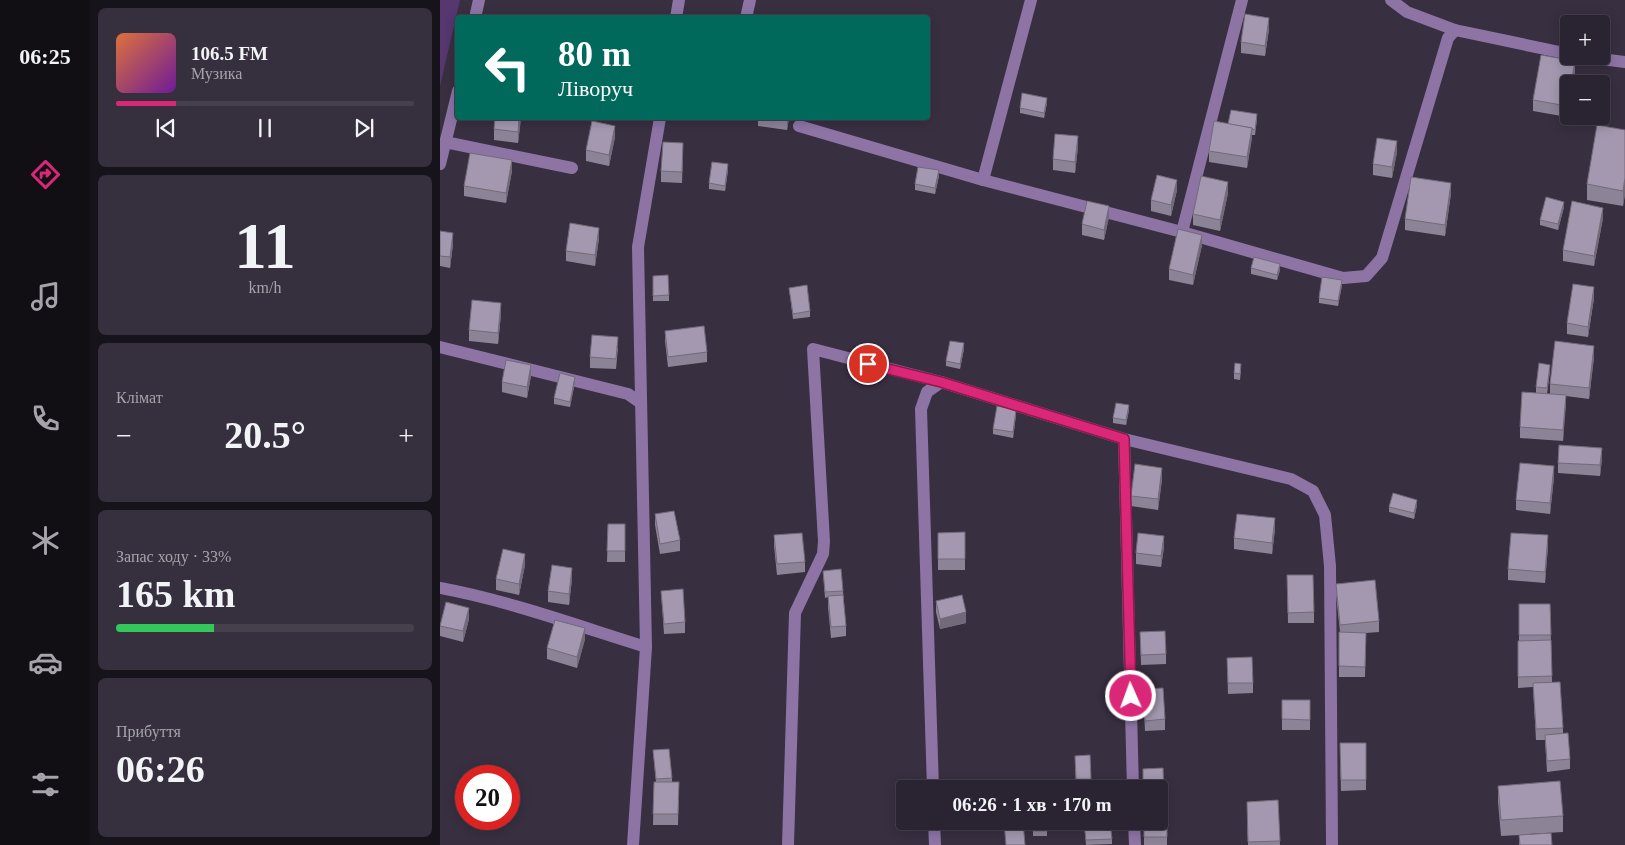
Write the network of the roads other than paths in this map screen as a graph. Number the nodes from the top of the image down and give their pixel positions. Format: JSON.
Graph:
{"nodes":[{"id":1,"x":479,"y":0,"type":"edge"},
{"id":2,"x":679,"y":0,"type":"edge"},
{"id":3,"x":750,"y":0,"type":"edge"},
{"id":4,"x":1031,"y":0,"type":"edge"},
{"id":5,"x":1242,"y":0,"type":"edge"},
{"id":6,"x":1391,"y":0,"type":"edge"},
{"id":7,"x":476,"y":15,"type":"edge"},
{"id":8,"x":676,"y":15,"type":"edge"},
{"id":9,"x":747,"y":15,"type":"edge"},
{"id":10,"x":1455,"y":30,"type":"junction"},
{"id":11,"x":1560,"y":52,"type":"edge"},
{"id":12,"x":1610,"y":60,"type":"edge"},
{"id":13,"x":1625,"y":62,"type":"edge"},
{"id":14,"x":455,"y":103,"type":"edge"},
{"id":15,"x":660,"y":120,"type":"edge"},
{"id":16,"x":799,"y":126,"type":"dead end"},
{"id":17,"x":445,"y":142,"type":"junction"},
{"id":18,"x":440,"y":164,"type":"edge"},
{"id":19,"x":572,"y":168,"type":"dead end"},
{"id":20,"x":983,"y":180,"type":"junction"},
{"id":21,"x":1182,"y":232,"type":"junction"},
{"id":22,"x":440,"y":347,"type":"edge"},
{"id":23,"x":941,"y":382,"type":"junction"},
{"id":24,"x":641,"y":403,"type":"junction"},
{"id":25,"x":1124,"y":439,"type":"junction"},
{"id":26,"x":440,"y":588,"type":"edge"},
{"id":27,"x":646,"y":647,"type":"junction"},
{"id":28,"x":933,"y":780,"type":"edge"},
{"id":29,"x":1133,"y":780,"type":"edge"},
{"id":30,"x":934,"y":830,"type":"edge"},
{"id":31,"x":1134,"y":830,"type":"edge"},
{"id":32,"x":633,"y":845,"type":"edge"},
{"id":33,"x":788,"y":845,"type":"edge"},
{"id":34,"x":934,"y":845,"type":"edge"},
{"id":35,"x":1135,"y":845,"type":"edge"},
{"id":36,"x":1332,"y":845,"type":"edge"}],
"edges":[{"from":1,"to":7,"type":"street"},
{"from":2,"to":8,"type":"street"},
{"from":3,"to":9,"type":"street"},
{"from":4,"to":20,"type":"street"},
{"from":5,"to":21,"type":"street"},
{"from":6,"to":10,"type":"street"},
{"from":10,"to":11,"type":"street"},
{"from":10,"to":21,"type":"street"},
{"from":12,"to":13,"type":"street"},
{"from":14,"to":17,"type":"street"},
{"from":15,"to":24,"type":"street"},
{"from":16,"to":20,"type":"street"},
{"from":17,"to":18,"type":"street"},
{"from":17,"to":19,"type":"street"},
{"from":20,"to":21,"type":"street"},
{"from":22,"to":24,"type":"street"},
{"from":23,"to":25,"type":"street"},
{"from":23,"to":28,"type":"street"},
{"from":23,"to":33,"type":"street"},
{"from":24,"to":27,"type":"street"},
{"from":25,"to":29,"type":"street"},
{"from":25,"to":36,"type":"street"},
{"from":26,"to":27,"type":"street"},
{"from":27,"to":32,"type":"street"},
{"from":30,"to":34,"type":"street"},
{"from":31,"to":35,"type":"street"}]}
